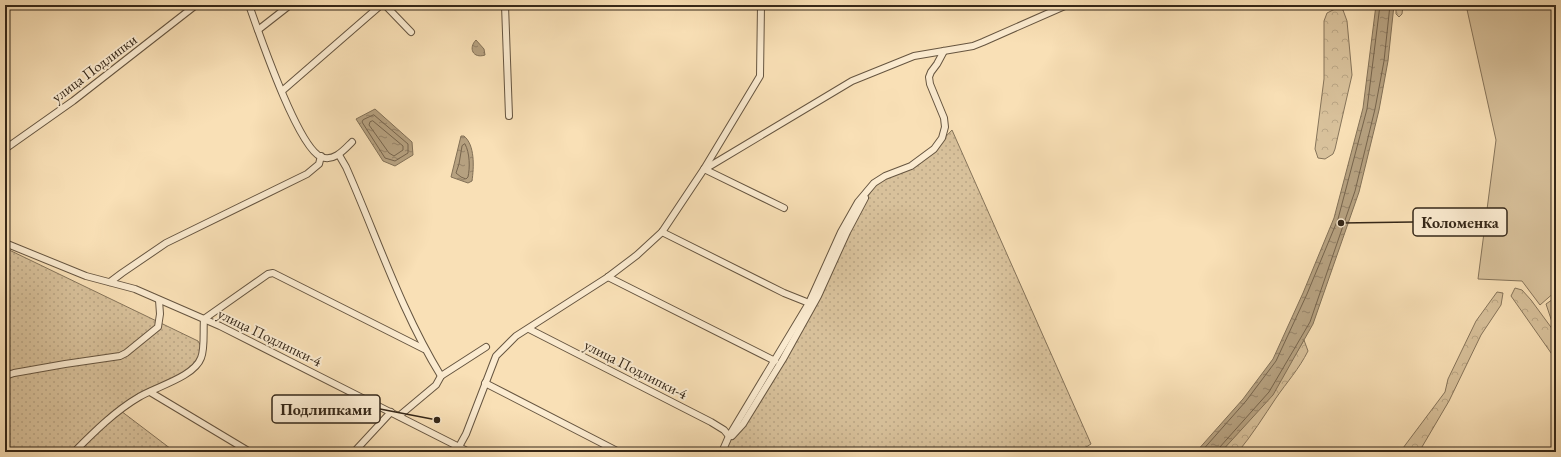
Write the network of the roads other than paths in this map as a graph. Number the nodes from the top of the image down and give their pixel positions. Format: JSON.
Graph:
{"nodes":[{"id":1,"x":196,"y":5,"type":"edge"},
{"id":2,"x":249,"y":5,"type":"edge"},
{"id":3,"x":290,"y":5,"type":"edge"},
{"id":4,"x":381,"y":5,"type":"edge"},
{"id":5,"x":385,"y":5,"type":"edge"},
{"id":6,"x":505,"y":5,"type":"edge"},
{"id":7,"x":761,"y":5,"type":"edge"},
{"id":8,"x":1066,"y":5,"type":"edge"},
{"id":9,"x":258,"y":30,"type":"junction"},
{"id":10,"x":411,"y":32,"type":"dead end"},
{"id":11,"x":944,"y":51,"type":"junction"},
{"id":12,"x":282,"y":91,"type":"junction"},
{"id":13,"x":509,"y":116,"type":"dead end"},
{"id":14,"x":352,"y":142,"type":"dead end"},
{"id":15,"x":5,"y":149,"type":"edge"},
{"id":16,"x":339,"y":155,"type":"junction"},
{"id":17,"x":321,"y":156,"type":"junction"},
{"id":18,"x":704,"y":170,"type":"junction"},
{"id":19,"x":874,"y":183,"type":"junction"},
{"id":20,"x":784,"y":208,"type":"dead end"},
{"id":21,"x":662,"y":232,"type":"junction"},
{"id":22,"x":5,"y":243,"type":"edge"},
{"id":23,"x":608,"y":277,"type":"junction"},
{"id":24,"x":110,"y":282,"type":"junction"},
{"id":25,"x":159,"y":300,"type":"junction"},
{"id":26,"x":809,"y":303,"type":"junction"},
{"id":27,"x":204,"y":319,"type":"junction"},
{"id":28,"x":529,"y":329,"type":"junction"},
{"id":29,"x":486,"y":347,"type":"dead end"},
{"id":30,"x":424,"y":349,"type":"junction"},
{"id":31,"x":775,"y":361,"type":"junction"},
{"id":32,"x":5,"y":376,"type":"edge"},
{"id":33,"x":441,"y":376,"type":"junction"},
{"id":34,"x":484,"y":383,"type":"junction"},
{"id":35,"x":150,"y":392,"type":"junction"},
{"id":36,"x":390,"y":412,"type":"junction"},
{"id":37,"x":399,"y":416,"type":"junction"},
{"id":38,"x":729,"y":436,"type":"junction"},
{"id":39,"x":727,"y":442,"type":"junction"},
{"id":40,"x":457,"y":449,"type":"edge"},
{"id":41,"x":356,"y":450,"type":"edge"},
{"id":42,"x":74,"y":452,"type":"edge"},
{"id":43,"x":250,"y":452,"type":"edge"},
{"id":44,"x":469,"y":452,"type":"edge"},
{"id":45,"x":619,"y":452,"type":"edge"},
{"id":46,"x":722,"y":452,"type":"edge"}],
"edges":[{"from":1,"to":15,"type":"street","name":"улица Подлипки"},
{"from":2,"to":9,"type":"street"},
{"from":3,"to":9,"type":"street"},
{"from":4,"to":12,"type":"street"},
{"from":5,"to":10,"type":"street"},
{"from":6,"to":13,"type":"street"},
{"from":7,"to":18,"type":"street"},
{"from":8,"to":11,"type":"street"},
{"from":9,"to":12,"type":"street"},
{"from":11,"to":18,"type":"street"},
{"from":11,"to":19,"type":"street"},
{"from":12,"to":17,"type":"street"},
{"from":14,"to":16,"type":"street"},
{"from":16,"to":17,"type":"street"},
{"from":16,"to":30,"type":"street"},
{"from":17,"to":24,"type":"street"},
{"from":18,"to":20,"type":"street"},
{"from":18,"to":21,"type":"street"},
{"from":19,"to":26,"type":"street"},
{"from":19,"to":39,"type":"street"},
{"from":21,"to":23,"type":"street"},
{"from":21,"to":26,"type":"street"},
{"from":22,"to":24,"type":"street"},
{"from":23,"to":28,"type":"street"},
{"from":23,"to":31,"type":"street"},
{"from":24,"to":25,"type":"street"},
{"from":25,"to":27,"type":"street"},
{"from":25,"to":32,"type":"street"},
{"from":26,"to":31,"type":"street"},
{"from":27,"to":30,"type":"street","name":"улица Подлипки-4"},
{"from":27,"to":35,"type":"street"},
{"from":27,"to":36,"type":"street","name":"улица Подлипки-4"},
{"from":28,"to":34,"type":"street"},
{"from":28,"to":38,"type":"street","name":"улица Подлипки-4"},
{"from":29,"to":33,"type":"street"},
{"from":30,"to":33,"type":"street"},
{"from":31,"to":38,"type":"street"},
{"from":33,"to":37,"type":"street"},
{"from":34,"to":40,"type":"street"},
{"from":34,"to":45,"type":"street"},
{"from":35,"to":42,"type":"street"},
{"from":35,"to":43,"type":"street"},
{"from":36,"to":37,"type":"street","name":"улица Подлипки-4"},
{"from":36,"to":41,"type":"street"},
{"from":37,"to":40,"type":"street","name":"улица Подлипки-4"},
{"from":38,"to":39,"type":"street"},
{"from":39,"to":46,"type":"street"},
{"from":40,"to":44,"type":"street","name":"улица Подлипки-4"}]}
